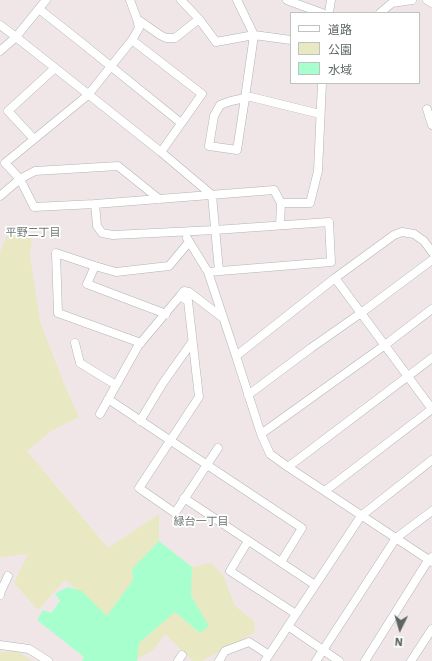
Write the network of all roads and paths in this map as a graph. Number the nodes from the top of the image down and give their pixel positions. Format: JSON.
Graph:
{"nodes":[{"id":1,"x":46,"y":0,"type":"edge"},
{"id":2,"x":130,"y":0,"type":"edge"},
{"id":3,"x":181,"y":0,"type":"edge"},
{"id":4,"x":237,"y":0,"type":"edge"},
{"id":5,"x":287,"y":0,"type":"edge"},
{"id":6,"x":331,"y":0,"type":"edge"},
{"id":7,"x":412,"y":0,"type":"edge"},
{"id":8,"x":39,"y":9,"type":"junction"},
{"id":9,"x":319,"y":12,"type":"edge"},
{"id":10,"x":329,"y":12,"type":"edge"},
{"id":11,"x":381,"y":12,"type":"edge"},
{"id":12,"x":137,"y":19,"type":"junction"},
{"id":13,"x":199,"y":19,"type":"junction"},
{"id":14,"x":0,"y":24,"type":"edge"},
{"id":15,"x":254,"y":35,"type":"junction"},
{"id":16,"x":16,"y":37,"type":"junction"},
{"id":17,"x":132,"y":40,"type":"junction"},
{"id":18,"x":290,"y":40,"type":"edge"},
{"id":19,"x":0,"y":51,"type":"edge"},
{"id":20,"x":111,"y":66,"type":"junction"},
{"id":21,"x":55,"y":68,"type":"junction"},
{"id":22,"x":322,"y":84,"type":"edge"},
{"id":23,"x":89,"y":94,"type":"junction"},
{"id":24,"x":245,"y":98,"type":"junction"},
{"id":25,"x":427,"y":109,"type":"dead end"},
{"id":26,"x":320,"y":114,"type":"junction"},
{"id":27,"x":181,"y":123,"type":"junction"},
{"id":28,"x":432,"y":125,"type":"edge"},
{"id":29,"x":34,"y":139,"type":"junction"},
{"id":30,"x":161,"y":152,"type":"junction"},
{"id":31,"x":20,"y":179,"type":"junction"},
{"id":32,"x":212,"y":195,"type":"junction"},
{"id":33,"x":0,"y":196,"type":"edge"},
{"id":34,"x":158,"y":199,"type":"junction"},
{"id":35,"x":281,"y":203,"type":"junction"},
{"id":36,"x":95,"y":204,"type":"junction"},
{"id":37,"x":280,"y":225,"type":"junction"},
{"id":38,"x":182,"y":230,"type":"junction"},
{"id":39,"x":215,"y":230,"type":"junction"},
{"id":40,"x":189,"y":242,"type":"junction"},
{"id":41,"x":432,"y":252,"type":"edge"},
{"id":42,"x":432,"y":260,"type":"edge"},
{"id":43,"x":95,"y":266,"type":"junction"},
{"id":44,"x":219,"y":271,"type":"junction"},
{"id":45,"x":208,"y":272,"type":"junction"},
{"id":46,"x":335,"y":278,"type":"junction"},
{"id":47,"x":180,"y":296,"type":"junction"},
{"id":48,"x":432,"y":309,"type":"edge"},
{"id":49,"x":362,"y":313,"type":"junction"},
{"id":50,"x":166,"y":314,"type":"junction"},
{"id":51,"x":223,"y":318,"type":"junction"},
{"id":52,"x":192,"y":342,"type":"junction"},
{"id":53,"x":75,"y":343,"type":"dead end"},
{"id":54,"x":140,"y":343,"type":"junction"},
{"id":55,"x":385,"y":345,"type":"junction"},
{"id":56,"x":236,"y":356,"type":"junction"},
{"id":57,"x":432,"y":358,"type":"edge"},
{"id":58,"x":408,"y":376,"type":"junction"},
{"id":59,"x":116,"y":385,"type":"junction"},
{"id":60,"x":248,"y":395,"type":"junction"},
{"id":61,"x":108,"y":399,"type":"junction"},
{"id":62,"x":432,"y":409,"type":"edge"},
{"id":63,"x":100,"y":414,"type":"dead end"},
{"id":64,"x":140,"y":421,"type":"junction"},
{"id":65,"x":261,"y":434,"type":"junction"},
{"id":66,"x":170,"y":441,"type":"junction"},
{"id":67,"x":218,"y":448,"type":"dead end"},
{"id":68,"x":432,"y":460,"type":"edge"},
{"id":69,"x":206,"y":465,"type":"junction"},
{"id":70,"x":288,"y":467,"type":"junction"},
{"id":71,"x":325,"y":491,"type":"junction"},
{"id":72,"x":184,"y":498,"type":"junction"},
{"id":73,"x":432,"y":511,"type":"edge"},
{"id":74,"x":361,"y":516,"type":"junction"},
{"id":75,"x":396,"y":538,"type":"junction"},
{"id":76,"x":248,"y":541,"type":"junction"},
{"id":77,"x":431,"y":559,"type":"edge"},
{"id":78,"x":281,"y":562,"type":"junction"},
{"id":79,"x":8,"y":576,"type":"dead end"},
{"id":80,"x":315,"y":585,"type":"junction"},
{"id":81,"x":0,"y":595,"type":"edge"},
{"id":82,"x":296,"y":614,"type":"junction"},
{"id":83,"x":288,"y":626,"type":"junction"},
{"id":84,"x":432,"y":629,"type":"edge"},
{"id":85,"x":0,"y":645,"type":"edge"},
{"id":86,"x":323,"y":650,"type":"junction"},
{"id":87,"x":267,"y":658,"type":"edge"},
{"id":88,"x":48,"y":661,"type":"edge"},
{"id":89,"x":219,"y":661,"type":"edge"},
{"id":90,"x":316,"y":661,"type":"edge"},
{"id":91,"x":339,"y":661,"type":"edge"},
{"id":92,"x":365,"y":661,"type":"edge"},
{"id":93,"x":411,"y":661,"type":"edge"}],
"edges":[{"from":1,"to":8,"type":"street"},
{"from":2,"to":12,"type":"street"},
{"from":3,"to":13,"type":"street"},
{"from":4,"to":15,"type":"street"},
{"from":5,"to":9,"type":"street"},
{"from":6,"to":10,"type":"street"},
{"from":7,"to":11,"type":"street"},
{"from":8,"to":16,"type":"street"},
{"from":8,"to":20,"type":"street"},
{"from":12,"to":13,"type":"street"},
{"from":12,"to":17,"type":"street"},
{"from":13,"to":15,"type":"street"},
{"from":14,"to":16,"type":"street"},
{"from":15,"to":18,"type":"street"},
{"from":15,"to":24,"type":"street"},
{"from":16,"to":19,"type":"street"},
{"from":16,"to":21,"type":"street"},
{"from":17,"to":20,"type":"street"},
{"from":17,"to":27,"type":"street"},
{"from":20,"to":23,"type":"street"},
{"from":20,"to":27,"type":"street"},
{"from":21,"to":23,"type":"street"},
{"from":21,"to":29,"type":"street"},
{"from":22,"to":26,"type":"street"},
{"from":23,"to":29,"type":"street"},
{"from":23,"to":30,"type":"street"},
{"from":24,"to":24,"type":"street"},
{"from":24,"to":26,"type":"street"},
{"from":25,"to":28,"type":"street"},
{"from":26,"to":35,"type":"street"},
{"from":27,"to":30,"type":"street"},
{"from":29,"to":31,"type":"street"},
{"from":30,"to":32,"type":"street"},
{"from":31,"to":33,"type":"street"},
{"from":31,"to":34,"type":"street"},
{"from":31,"to":36,"type":"street"},
{"from":32,"to":34,"type":"street"},
{"from":32,"to":35,"type":"street"},
{"from":32,"to":39,"type":"street"},
{"from":34,"to":36,"type":"street"},
{"from":35,"to":37,"type":"street"},
{"from":36,"to":38,"type":"street"},
{"from":37,"to":39,"type":"street"},
{"from":37,"to":44,"type":"street"},
{"from":38,"to":39,"type":"street"},
{"from":38,"to":40,"type":"street"},
{"from":39,"to":44,"type":"street"},
{"from":40,"to":43,"type":"street"},
{"from":40,"to":45,"type":"street"},
{"from":41,"to":46,"type":"street"},
{"from":42,"to":49,"type":"street"},
{"from":43,"to":50,"type":"street"},
{"from":43,"to":54,"type":"street"},
{"from":44,"to":45,"type":"street"},
{"from":45,"to":51,"type":"street"},
{"from":46,"to":49,"type":"street"},
{"from":46,"to":56,"type":"street"},
{"from":47,"to":50,"type":"street"},
{"from":47,"to":51,"type":"street"},
{"from":47,"to":52,"type":"street"},
{"from":48,"to":55,"type":"street"},
{"from":49,"to":55,"type":"street"},
{"from":49,"to":60,"type":"street"},
{"from":50,"to":54,"type":"street"},
{"from":51,"to":56,"type":"street"},
{"from":52,"to":64,"type":"street"},
{"from":52,"to":66,"type":"street"},
{"from":53,"to":59,"type":"street"},
{"from":54,"to":59,"type":"street"},
{"from":55,"to":58,"type":"street"},
{"from":55,"to":65,"type":"street"},
{"from":56,"to":60,"type":"street"},
{"from":57,"to":58,"type":"street"},
{"from":58,"to":62,"type":"street"},
{"from":58,"to":70,"type":"street"},
{"from":59,"to":61,"type":"street"},
{"from":60,"to":65,"type":"street"},
{"from":61,"to":63,"type":"street"},
{"from":61,"to":64,"type":"street"},
{"from":62,"to":71,"type":"street"},
{"from":64,"to":66,"type":"street"},
{"from":65,"to":70,"type":"street"},
{"from":66,"to":69,"type":"street"},
{"from":66,"to":72,"type":"street"},
{"from":67,"to":69,"type":"street"},
{"from":68,"to":74,"type":"street"},
{"from":69,"to":72,"type":"street"},
{"from":69,"to":78,"type":"street"},
{"from":70,"to":71,"type":"street"},
{"from":71,"to":74,"type":"street"},
{"from":72,"to":76,"type":"street"},
{"from":73,"to":75,"type":"street"},
{"from":74,"to":75,"type":"street"},
{"from":74,"to":80,"type":"street"},
{"from":75,"to":77,"type":"street"},
{"from":75,"to":86,"type":"street"},
{"from":76,"to":78,"type":"street"},
{"from":76,"to":82,"type":"street"},
{"from":77,"to":92,"type":"street"},
{"from":78,"to":80,"type":"street"},
{"from":79,"to":81,"type":"street"},
{"from":80,"to":82,"type":"street"},
{"from":82,"to":83,"type":"street"},
{"from":83,"to":86,"type":"street"},
{"from":83,"to":87,"type":"street"},
{"from":84,"to":93,"type":"street"},
{"from":85,"to":88,"type":"street"},
{"from":86,"to":90,"type":"street"},
{"from":86,"to":91,"type":"street"},
{"from":87,"to":89,"type":"street"}]}
